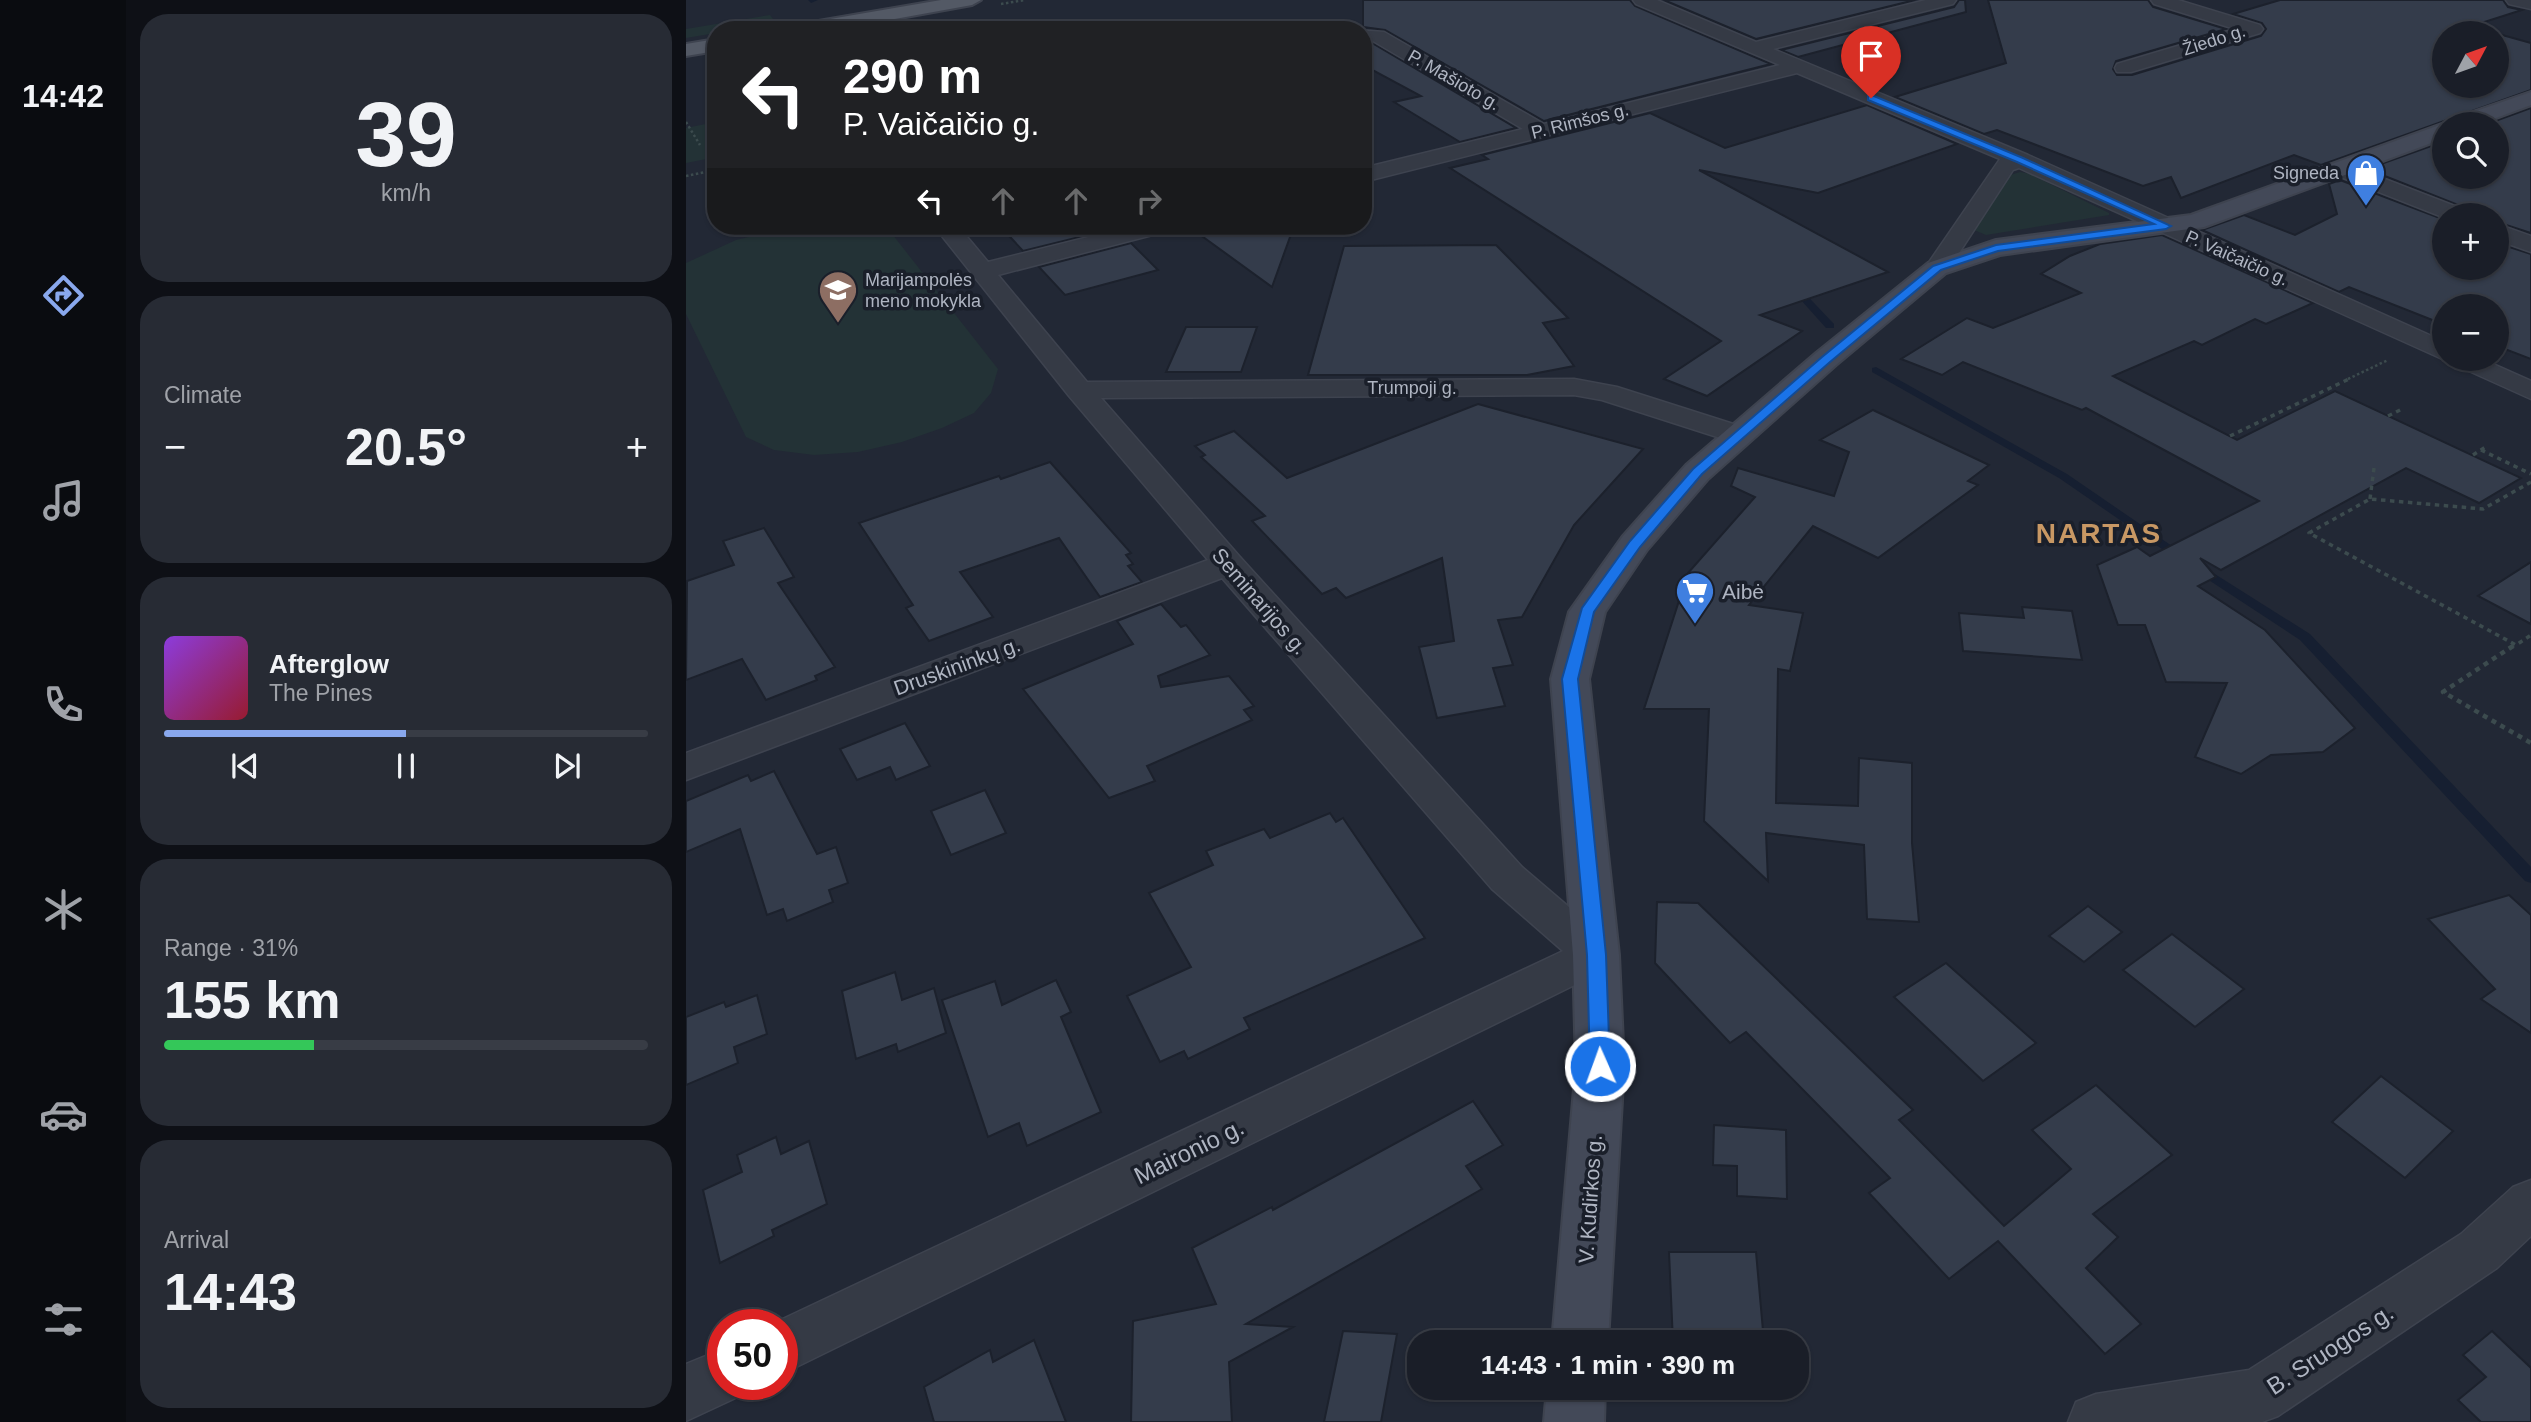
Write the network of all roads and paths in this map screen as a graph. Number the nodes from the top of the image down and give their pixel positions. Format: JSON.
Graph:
{"nodes":[{"id":1,"x":972,"y":0,"type":"edge"},
{"id":2,"x":1642,"y":0,"type":"edge"},
{"id":3,"x":1947,"y":0,"type":"edge"},
{"id":4,"x":2160,"y":0,"type":"edge"},
{"id":5,"x":2515,"y":0,"type":"edge"},
{"id":6,"x":2531,"y":4,"type":"edge"},
{"id":7,"x":853,"y":21,"type":"edge"},
{"id":8,"x":1372,"y":35,"type":"edge"},
{"id":9,"x":707,"y":46,"type":"edge"},
{"id":10,"x":1753,"y":48,"type":"junction"},
{"id":11,"x":686,"y":50,"type":"edge"},
{"id":12,"x":1797,"y":67,"type":"junction"},
{"id":13,"x":2124,"y":68,"type":"dead end"},
{"id":14,"x":2529,"y":101,"type":"edge"},
{"id":15,"x":2496,"y":112,"type":"edge"},
{"id":16,"x":686,"y":122,"type":"edge"},
{"id":17,"x":1542,"y":131,"type":"junction"},
{"id":18,"x":2432,"y":135,"type":"edge"},
{"id":19,"x":700,"y":145,"type":"dead end"},
{"id":20,"x":2020,"y":160,"type":"junction"},
{"id":21,"x":2341,"y":169,"type":"junction"},
{"id":22,"x":707,"y":172,"type":"edge"},
{"id":23,"x":1372,"y":173,"type":"edge"},
{"id":24,"x":686,"y":176,"type":"edge"},
{"id":25,"x":2432,"y":205,"type":"edge"},
{"id":26,"x":2166,"y":226,"type":"junction"},
{"id":27,"x":1961,"y":232,"type":"junction"},
{"id":28,"x":953,"y":235,"type":"edge"},
{"id":29,"x":1125,"y":235,"type":"edge"},
{"id":30,"x":2509,"y":236,"type":"edge"},
{"id":31,"x":2531,"y":244,"type":"edge"},
{"id":32,"x":1996,"y":248,"type":"junction"},
{"id":33,"x":1937,"y":268,"type":"junction"},
{"id":34,"x":983,"y":271,"type":"junction"},
{"id":35,"x":2432,"y":346,"type":"edge"},
{"id":36,"x":2432,"y":348,"type":"edge"},
{"id":37,"x":2487,"y":371,"type":"edge"},
{"id":38,"x":1079,"y":390,"type":"junction"},
{"id":39,"x":2531,"y":391,"type":"edge"},
{"id":40,"x":2404,"y":408,"type":"dead end"},
{"id":41,"x":2388,"y":416,"type":"dead end"},
{"id":42,"x":1738,"y":435,"type":"junction"},
{"id":43,"x":2230,"y":436,"type":"dead end"},
{"id":44,"x":2487,"y":446,"type":"dead end"},
{"id":45,"x":2481,"y":450,"type":"junction"},
{"id":46,"x":2473,"y":455,"type":"dead end"},
{"id":47,"x":2374,"y":468,"type":"dead end"},
{"id":48,"x":2531,"y":474,"type":"edge"},
{"id":49,"x":2531,"y":482,"type":"edge"},
{"id":50,"x":2370,"y":499,"type":"junction"},
{"id":51,"x":1228,"y":565,"type":"junction"},
{"id":52,"x":2531,"y":635,"type":"edge"},
{"id":53,"x":2515,"y":645,"type":"junction"},
{"id":54,"x":2531,"y":743,"type":"edge"},
{"id":55,"x":686,"y":766,"type":"edge"},
{"id":56,"x":1596,"y":955,"type":"junction"},
{"id":57,"x":2531,"y":1203,"type":"edge"},
{"id":58,"x":1581,"y":1330,"type":"edge"},
{"id":59,"x":798,"y":1339,"type":"edge"},
{"id":60,"x":707,"y":1383,"type":"edge"},
{"id":61,"x":686,"y":1393,"type":"edge"},
{"id":62,"x":1575,"y":1400,"type":"edge"},
{"id":63,"x":1574,"y":1422,"type":"edge"},
{"id":64,"x":2096,"y":1422,"type":"edge"}],
"edges":[{"from":1,"to":7,"type":"main road"},
{"from":2,"to":10,"type":"street","name":"P. Vaičaičio g."},
{"from":3,"to":10,"type":"street"},
{"from":4,"to":13,"type":"street","name":"Žiedo g."},
{"from":5,"to":6,"type":"street"},
{"from":8,"to":17,"type":"street","name":"P. Mašioto g."},
{"from":9,"to":11,"type":"main road"},
{"from":10,"to":12,"type":"street","name":"P. Vaičaičio g."},
{"from":12,"to":17,"type":"street","name":"P. Rimšos g."},
{"from":12,"to":20,"type":"street","name":"P. Vaičaičio g."},
{"from":14,"to":15,"type":"main road"},
{"from":16,"to":19,"type":"path"},
{"from":17,"to":23,"type":"street","name":"P. Rimšos g."},
{"from":18,"to":21,"type":"main road","name":"V. Kudirkos g."},
{"from":20,"to":26,"type":"street","name":"P. Vaičaičio g."},
{"from":20,"to":27,"type":"street"},
{"from":21,"to":25,"type":"street"},
{"from":21,"to":26,"type":"main road","name":"V. Kudirkos g."},
{"from":22,"to":24,"type":"path"},
{"from":26,"to":32,"type":"main road","name":"V. Kudirkos g."},
{"from":26,"to":35,"type":"street","name":"P. Vaičaičio g."},
{"from":27,"to":32,"type":"street"},
{"from":27,"to":33,"type":"street"},
{"from":28,"to":34,"type":"street","name":"Seminarijos g."},
{"from":29,"to":34,"type":"street"},
{"from":30,"to":31,"type":"street"},
{"from":32,"to":33,"type":"main road","name":"V. Kudirkos g."},
{"from":33,"to":42,"type":"main road","name":"V. Kudirkos g."},
{"from":34,"to":38,"type":"street","name":"Seminarijos g."},
{"from":36,"to":43,"type":"path"},
{"from":37,"to":39,"type":"street"},
{"from":38,"to":42,"type":"street","name":"Trumpoji g."},
{"from":38,"to":51,"type":"street","name":"Seminarijos g."},
{"from":40,"to":41,"type":"path"},
{"from":42,"to":56,"type":"main road","name":"V. Kudirkos g."},
{"from":44,"to":45,"type":"path"},
{"from":45,"to":46,"type":"path"},
{"from":45,"to":48,"type":"path"},
{"from":47,"to":50,"type":"path"},
{"from":49,"to":50,"type":"path"},
{"from":50,"to":53,"type":"path"},
{"from":51,"to":55,"type":"street","name":"Druskininkų g."},
{"from":51,"to":56,"type":"street","name":"Seminarijos g."},
{"from":52,"to":53,"type":"path"},
{"from":53,"to":54,"type":"path"},
{"from":56,"to":58,"type":"main road","name":"V. Kudirkos g."},
{"from":56,"to":59,"type":"street","name":"Maironio g."},
{"from":57,"to":64,"type":"street","name":"B. Sruogos g."},
{"from":60,"to":61,"type":"street"},
{"from":62,"to":63,"type":"main road"}]}
